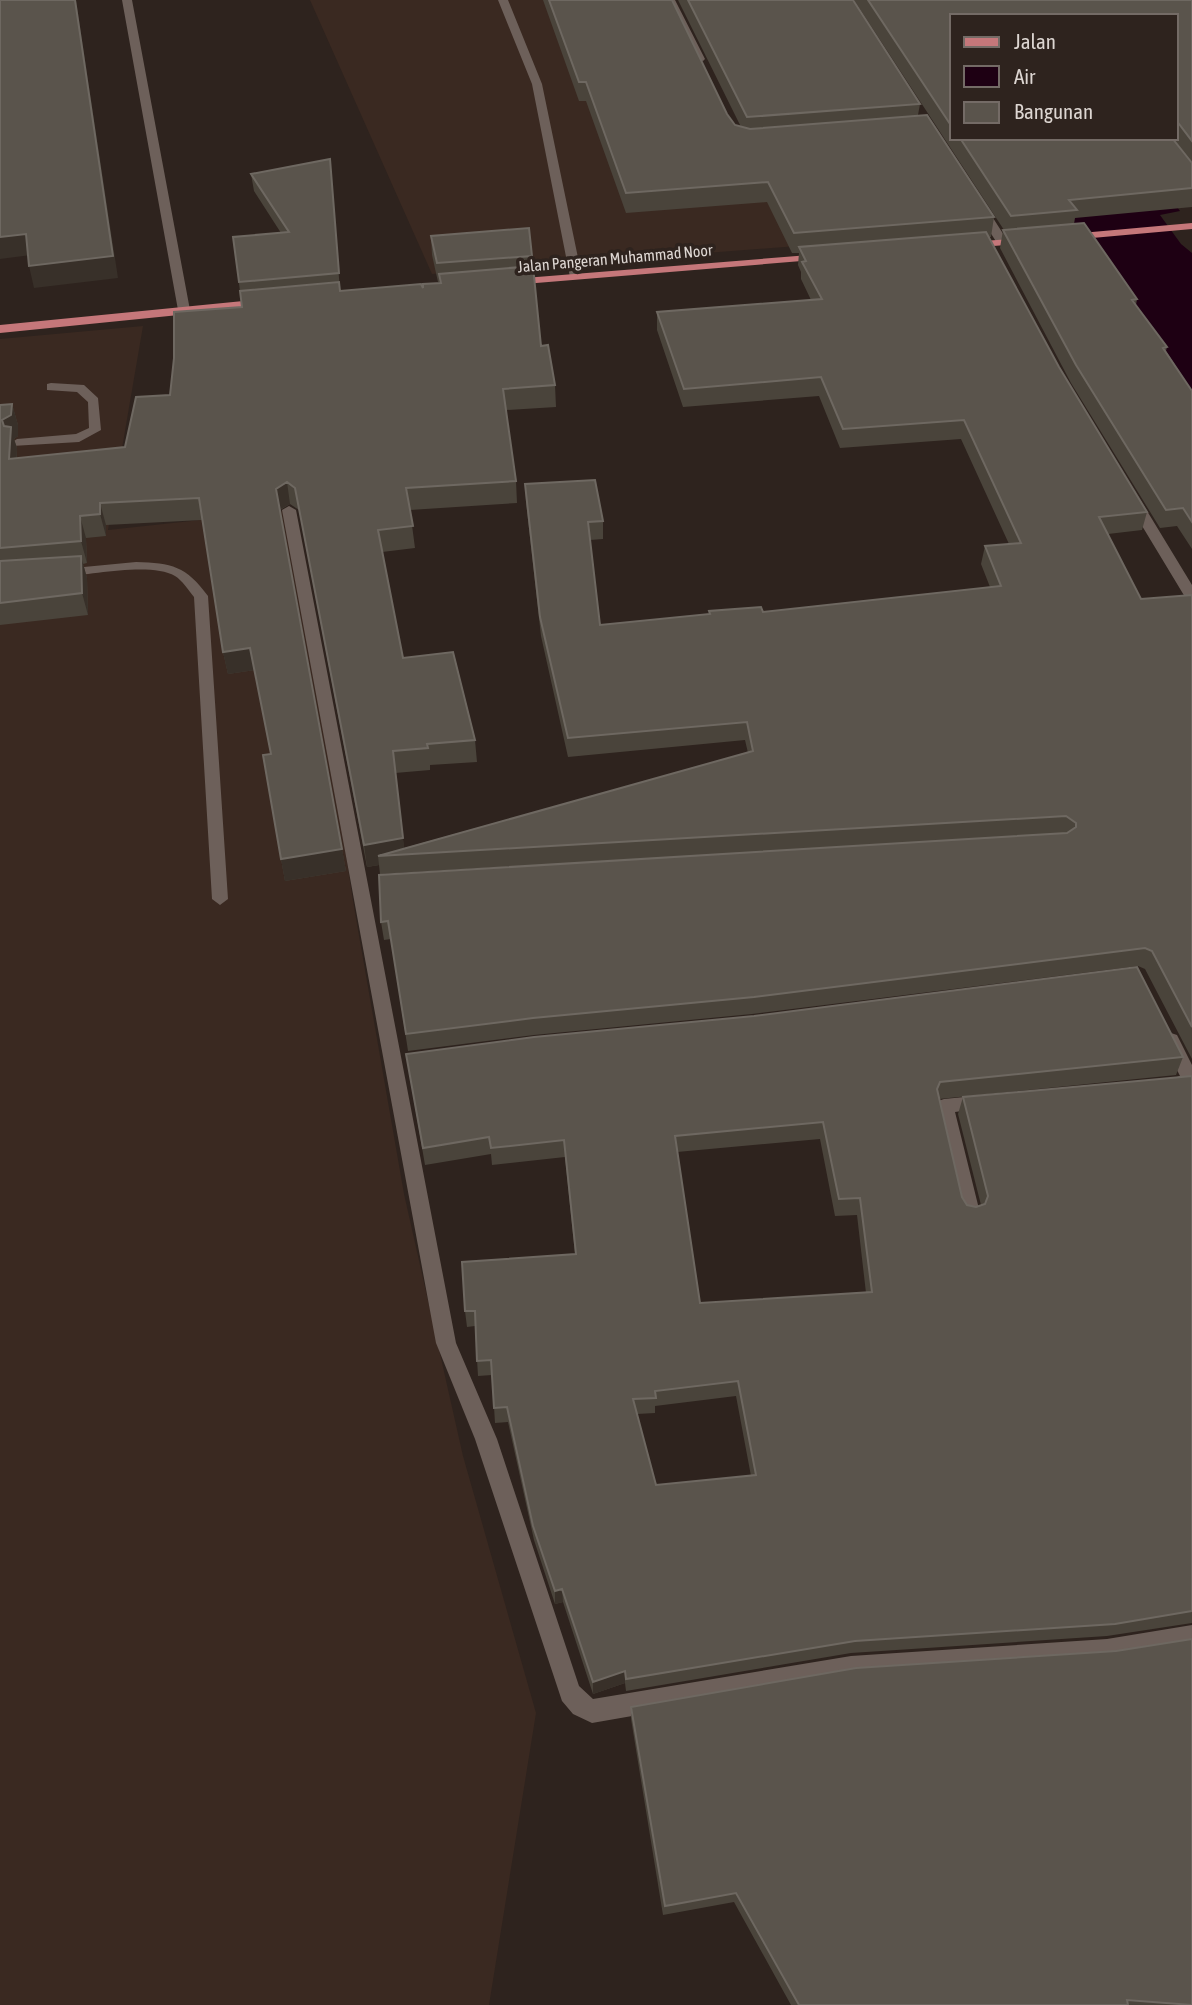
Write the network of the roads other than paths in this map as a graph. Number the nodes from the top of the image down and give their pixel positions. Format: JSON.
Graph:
{"nodes":[{"id":1,"x":127,"y":0,"type":"edge"},
{"id":2,"x":503,"y":0,"type":"edge"},
{"id":3,"x":670,"y":0,"type":"edge"},
{"id":4,"x":707,"y":75,"type":"edge"},
{"id":5,"x":974,"y":197,"type":"edge"},
{"id":6,"x":1192,"y":226,"type":"edge"},
{"id":7,"x":1054,"y":238,"type":"edge"},
{"id":8,"x":1040,"y":240,"type":"edge"},
{"id":9,"x":1008,"y":243,"type":"junction"},
{"id":10,"x":960,"y":246,"type":"edge"},
{"id":11,"x":837,"y":256,"type":"edge"},
{"id":12,"x":576,"y":277,"type":"junction"},
{"id":13,"x":495,"y":284,"type":"edge"},
{"id":14,"x":279,"y":302,"type":"edge"},
{"id":15,"x":184,"y":310,"type":"junction"},
{"id":16,"x":0,"y":329,"type":"edge"},
{"id":17,"x":51,"y":387,"type":"dead end"},
{"id":18,"x":17,"y":443,"type":"dead end"},
{"id":19,"x":1128,"y":490,"type":"edge"},
{"id":20,"x":289,"y":510,"type":"edge"},
{"id":21,"x":47,"y":574,"type":"edge"},
{"id":22,"x":1192,"y":597,"type":"edge"},
{"id":23,"x":219,"y":899,"type":"dead end"},
{"id":24,"x":1164,"y":1025,"type":"edge"},
{"id":25,"x":1164,"y":1085,"type":"edge"},
{"id":26,"x":999,"y":1101,"type":"edge"},
{"id":27,"x":970,"y":1213,"type":"edge"},
{"id":28,"x":1192,"y":1636,"type":"edge"}],
"edges":[{"from":1,"to":15,"type":"street"},
{"from":2,"to":12,"type":"street"},
{"from":3,"to":4,"type":"street"},
{"from":5,"to":9,"type":"street"},
{"from":6,"to":7,"type":"main road"},
{"from":8,"to":9,"type":"main road"},
{"from":9,"to":10,"type":"main road"},
{"from":11,"to":12,"type":"main road","name":"Jalan Pangeran Muhammad Noor"},
{"from":12,"to":13,"type":"main road","name":"Jalan Pangeran Muhammad Noor"},
{"from":14,"to":15,"type":"main road"},
{"from":15,"to":16,"type":"main road"},
{"from":17,"to":18,"type":"street"},
{"from":19,"to":22,"type":"street"},
{"from":20,"to":28,"type":"street"},
{"from":21,"to":23,"type":"street"},
{"from":24,"to":25,"type":"street"},
{"from":26,"to":27,"type":"street"}]}
